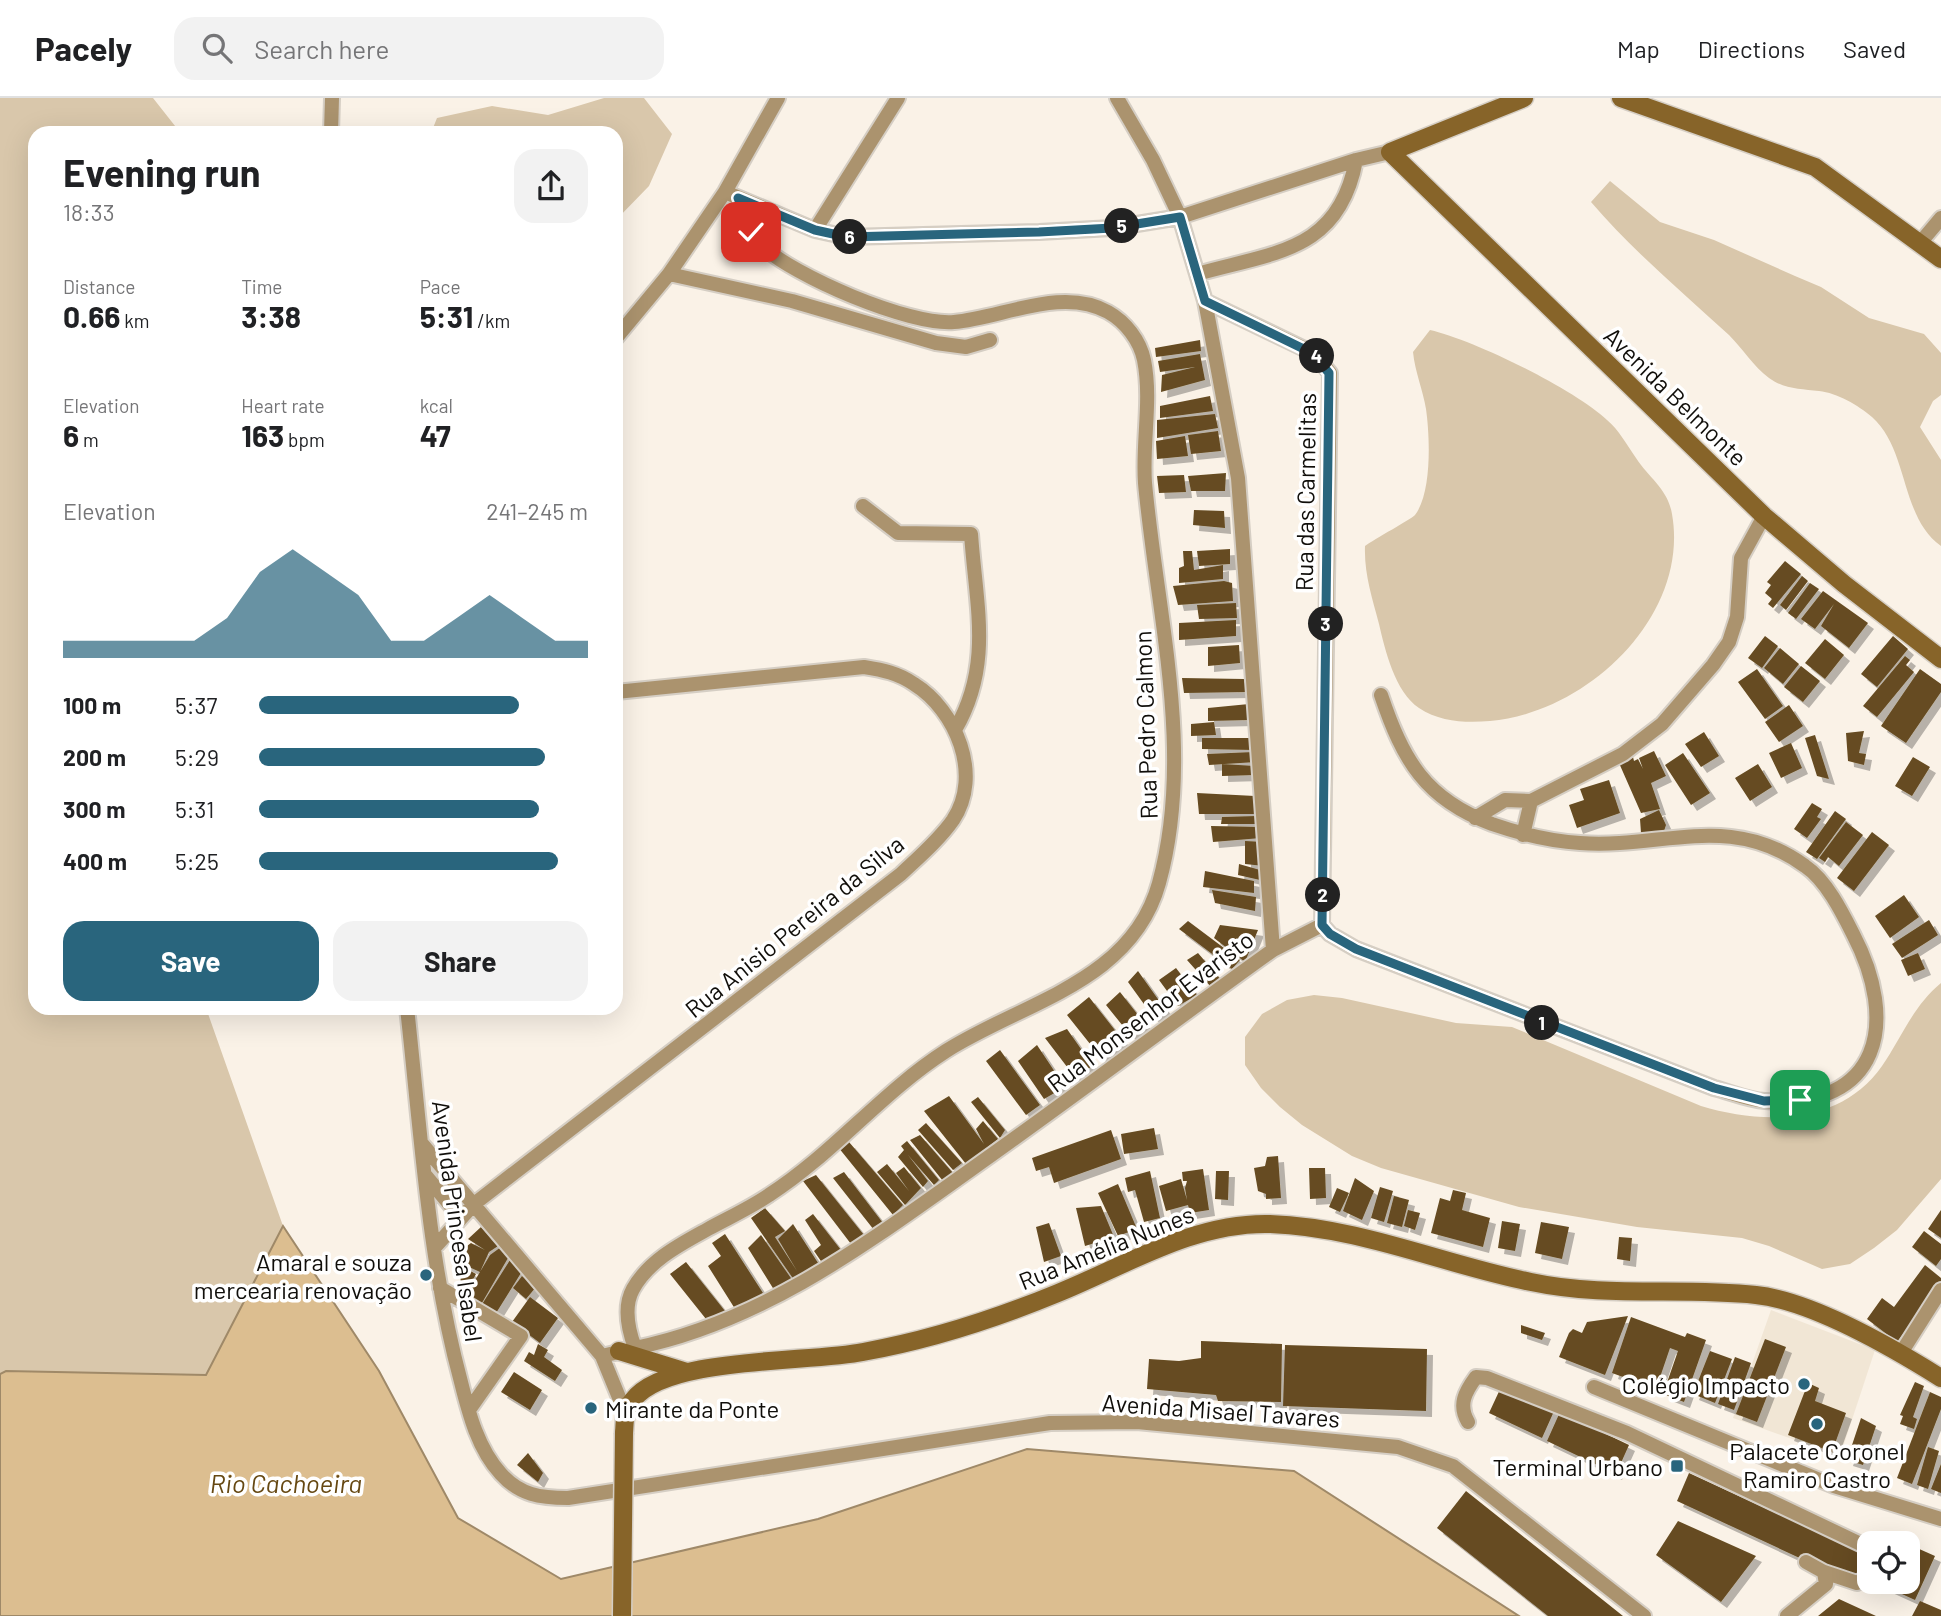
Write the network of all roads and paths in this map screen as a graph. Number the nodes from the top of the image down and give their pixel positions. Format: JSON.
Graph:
{"nodes":[{"id":1,"x":332,"y":98,"type":"edge"},
{"id":2,"x":778,"y":98,"type":"edge"},
{"id":3,"x":898,"y":98,"type":"edge"},
{"id":4,"x":1117,"y":98,"type":"edge"},
{"id":5,"x":1524,"y":98,"type":"edge"},
{"id":6,"x":1621,"y":98,"type":"edge"},
{"id":7,"x":331,"y":126,"type":"edge"},
{"id":8,"x":1390,"y":152,"type":"junction"},
{"id":9,"x":1356,"y":160,"type":"junction"},
{"id":10,"x":732,"y":195,"type":"junction"},
{"id":11,"x":1180,"y":217,"type":"junction"},
{"id":12,"x":1941,"y":218,"type":"edge"},
{"id":13,"x":815,"y":230,"type":"junction"},
{"id":14,"x":1920,"y":243,"type":"junction"},
{"id":15,"x":1941,"y":260,"type":"edge"},
{"id":16,"x":669,"y":274,"type":"junction"},
{"id":17,"x":1197,"y":274,"type":"junction"},
{"id":18,"x":1205,"y":301,"type":"junction"},
{"id":19,"x":623,"y":330,"type":"edge"},
{"id":20,"x":990,"y":340,"type":"dead end"},
{"id":21,"x":863,"y":506,"type":"dead end"},
{"id":22,"x":1764,"y":516,"type":"junction"},
{"id":23,"x":1941,"y":659,"type":"edge"},
{"id":24,"x":623,"y":691,"type":"edge"},
{"id":25,"x":1381,"y":695,"type":"dead end"},
{"id":26,"x":955,"y":730,"type":"junction"},
{"id":27,"x":1531,"y":801,"type":"junction"},
{"id":28,"x":1475,"y":818,"type":"junction"},
{"id":29,"x":1523,"y":835,"type":"junction"},
{"id":30,"x":1322,"y":925,"type":"junction"},
{"id":31,"x":1273,"y":950,"type":"junction"},
{"id":32,"x":408,"y":1015,"type":"edge"},
{"id":33,"x":423,"y":1145,"type":"junction"},
{"id":34,"x":425,"y":1174,"type":"junction"},
{"id":35,"x":474,"y":1204,"type":"junction"},
{"id":36,"x":460,"y":1217,"type":"junction"},
{"id":37,"x":435,"y":1247,"type":"junction"},
{"id":38,"x":440,"y":1288,"type":"junction"},
{"id":39,"x":1941,"y":1290,"type":"edge"},
{"id":40,"x":619,"y":1352,"type":"junction"},
{"id":41,"x":1901,"y":1353,"type":"junction"},
{"id":42,"x":687,"y":1372,"type":"junction"},
{"id":43,"x":1941,"y":1378,"type":"edge"},
{"id":44,"x":1594,"y":1387,"type":"dead end"},
{"id":45,"x":468,"y":1410,"type":"junction"},
{"id":46,"x":625,"y":1412,"type":"junction"},
{"id":47,"x":1468,"y":1422,"type":"dead end"},
{"id":48,"x":500,"y":1473,"type":"joint"},
{"id":49,"x":1941,"y":1518,"type":"edge"},
{"id":50,"x":1857,"y":1542,"type":"edge"},
{"id":51,"x":1806,"y":1562,"type":"dead end"},
{"id":52,"x":1824,"y":1572,"type":"junction"},
{"id":53,"x":1857,"y":1583,"type":"edge"},
{"id":54,"x":622,"y":1616,"type":"edge"},
{"id":55,"x":1644,"y":1616,"type":"edge"},
{"id":56,"x":1787,"y":1616,"type":"edge"}],
"edges":[{"from":1,"to":7,"type":"street"},
{"from":2,"to":10,"type":"street"},
{"from":3,"to":13,"type":"street"},
{"from":4,"to":11,"type":"street","name":"Rua Monsenhor Evaristo"},
{"from":5,"to":8,"type":"main road"},
{"from":6,"to":14,"type":"main road"},
{"from":8,"to":9,"type":"street"},
{"from":8,"to":22,"type":"main road","name":"Avenida Belmonte"},
{"from":9,"to":11,"type":"street"},
{"from":9,"to":17,"type":"street"},
{"from":10,"to":13,"type":"street"},
{"from":10,"to":16,"type":"street"},
{"from":10,"to":40,"type":"street","name":"Rua Pedro Calmon"},
{"from":11,"to":13,"type":"street"},
{"from":11,"to":17,"type":"street","name":"Rua Monsenhor Evaristo"},
{"from":12,"to":14,"type":"street"},
{"from":14,"to":15,"type":"main road"},
{"from":16,"to":19,"type":"street"},
{"from":16,"to":20,"type":"street"},
{"from":17,"to":18,"type":"street","name":"Rua Monsenhor Evaristo"},
{"from":18,"to":30,"type":"street","name":"Rua das Carmelitas"},
{"from":18,"to":31,"type":"street","name":"Rua Monsenhor Evaristo"},
{"from":21,"to":26,"type":"street"},
{"from":22,"to":23,"type":"main road","name":"Avenida Belmonte"},
{"from":22,"to":27,"type":"street"},
{"from":24,"to":26,"type":"street","name":"Rua Anisio Pereira da Silva"},
{"from":25,"to":28,"type":"street"},
{"from":26,"to":35,"type":"street","name":"Rua Anisio Pereira da Silva"},
{"from":27,"to":28,"type":"street"},
{"from":27,"to":29,"type":"street"},
{"from":28,"to":29,"type":"street"},
{"from":29,"to":30,"type":"street"},
{"from":30,"to":31,"type":"street"},
{"from":31,"to":40,"type":"street","name":"Rua Monsenhor Evaristo"},
{"from":32,"to":33,"type":"street","name":"Avenida Princesa Isabel"},
{"from":33,"to":34,"type":"street","name":"Avenida Princesa Isabel"},
{"from":33,"to":35,"type":"street"},
{"from":34,"to":36,"type":"street"},
{"from":34,"to":37,"type":"street","name":"Avenida Princesa Isabel"},
{"from":35,"to":36,"type":"street","name":"Rua Anisio Pereira da Silva"},
{"from":35,"to":40,"type":"street"},
{"from":36,"to":37,"type":"street","name":"Rua Anisio Pereira da Silva"},
{"from":37,"to":38,"type":"street","name":"Avenida Princesa Isabel"},
{"from":38,"to":45,"type":"street","name":"Avenida Princesa Isabel"},
{"from":38,"to":45,"type":"street"},
{"from":39,"to":41,"type":"street"},
{"from":40,"to":42,"type":"main road"},
{"from":40,"to":46,"type":"street"},
{"from":41,"to":42,"type":"main road","name":"Rua Amélia Nunes"},
{"from":41,"to":43,"type":"main road","name":"Rua Amélia Nunes"},
{"from":42,"to":46,"type":"main road","name":"Rua Amélia Nunes"},
{"from":44,"to":49,"type":"street"},
{"from":45,"to":48,"type":"street","name":"Avenida Princesa Isabel"},
{"from":46,"to":54,"type":"main road","bridge":true},
{"from":47,"to":50,"type":"street"},
{"from":48,"to":55,"type":"street","name":"Avenida Misael Tavares"},
{"from":51,"to":52,"type":"street"},
{"from":52,"to":53,"type":"street"},
{"from":52,"to":56,"type":"street"}]}
